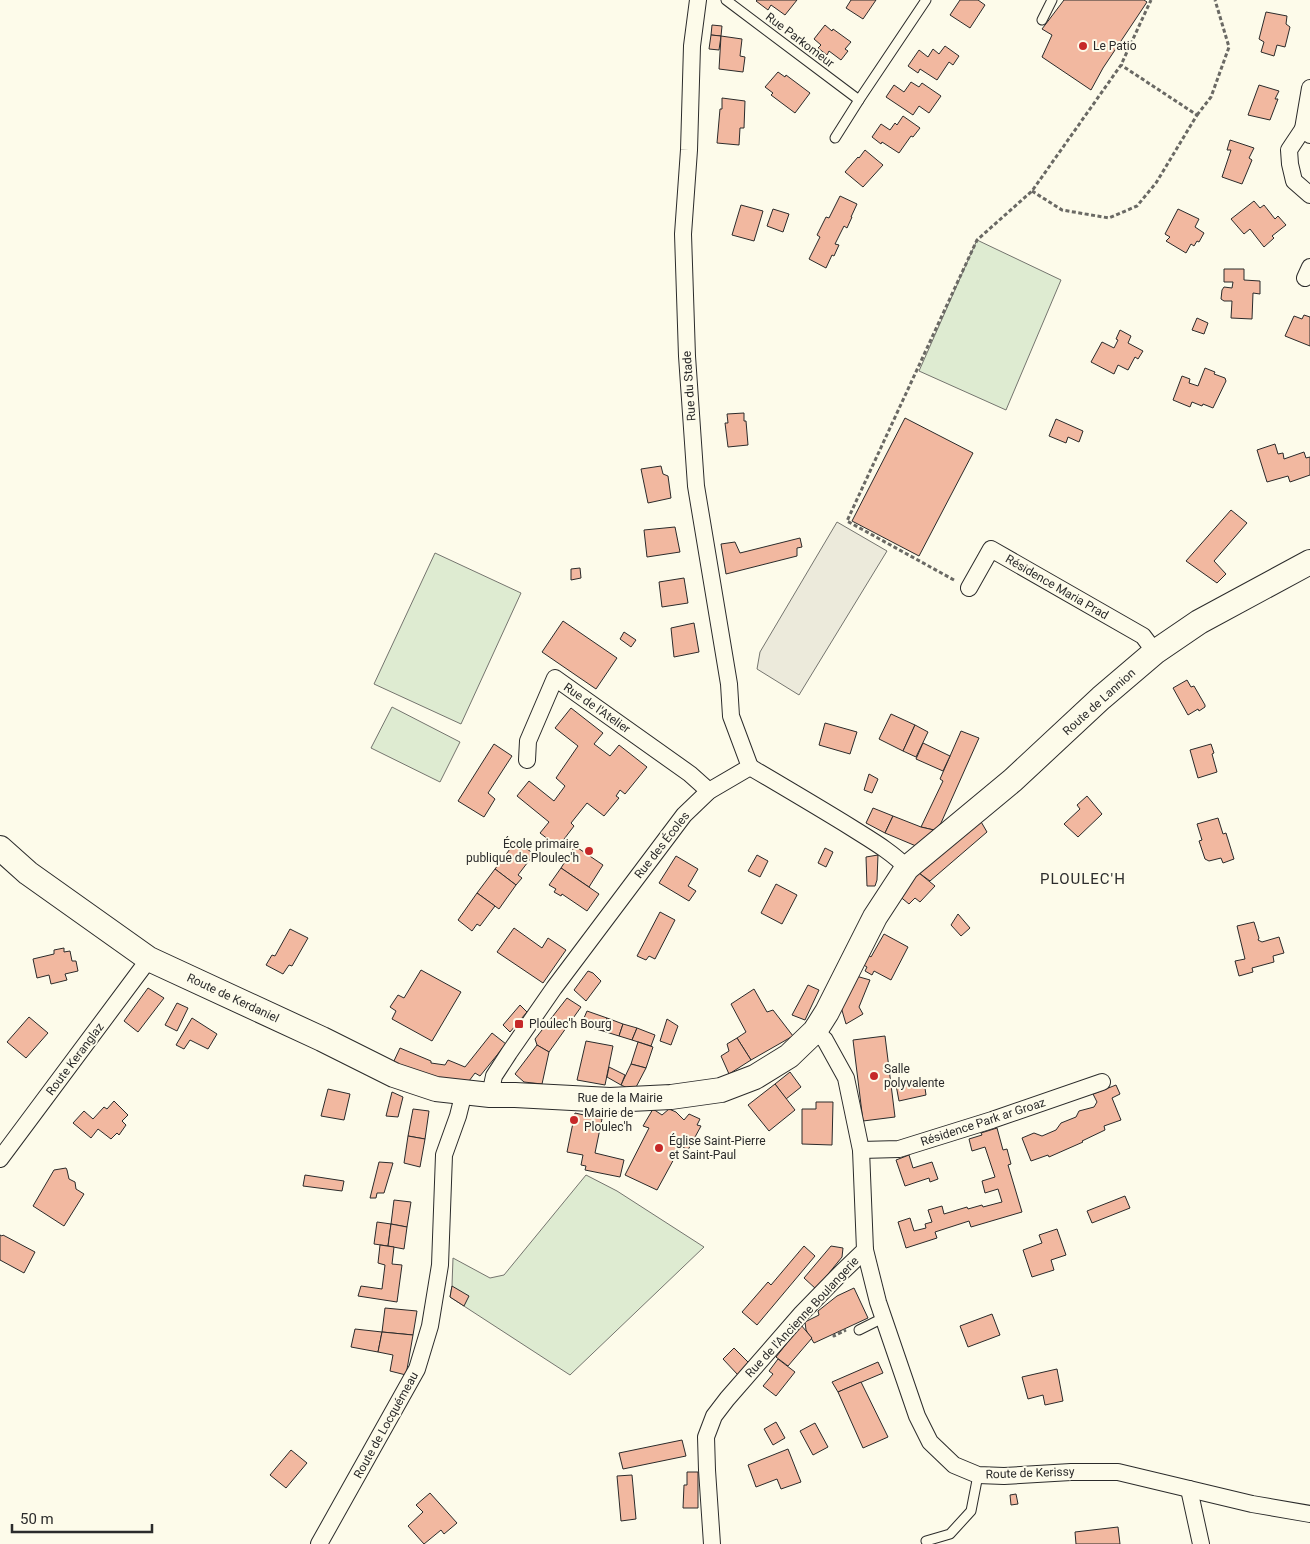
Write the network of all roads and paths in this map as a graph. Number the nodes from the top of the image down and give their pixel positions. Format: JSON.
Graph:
{"nodes":[{"id":1,"x":698,"y":0,"type":"edge"},
{"id":2,"x":726,"y":0,"type":"edge"},
{"id":3,"x":926,"y":0,"type":"edge"},
{"id":4,"x":1052,"y":0,"type":"edge"},
{"id":5,"x":1151,"y":0,"type":"edge"},
{"id":6,"x":1215,"y":0,"type":"edge"},
{"id":7,"x":1042,"y":20,"type":"dead end"},
{"id":8,"x":1121,"y":65,"type":"junction"},
{"id":9,"x":1310,"y":88,"type":"edge"},
{"id":10,"x":859,"y":100,"type":"junction"},
{"id":11,"x":1197,"y":114,"type":"junction"},
{"id":12,"x":1306,"y":132,"type":"edge"},
{"id":13,"x":835,"y":138,"type":"dead end"},
{"id":14,"x":1032,"y":191,"type":"junction"},
{"id":15,"x":1310,"y":195,"type":"edge"},
{"id":16,"x":1310,"y":562,"type":"edge"},
{"id":17,"x":969,"y":588,"type":"joint"},
{"id":18,"x":1155,"y":652,"type":"junction"},
{"id":19,"x":527,"y":760,"type":"dead end"},
{"id":20,"x":750,"y":767,"type":"junction"},
{"id":21,"x":709,"y":791,"type":"junction"},
{"id":22,"x":0,"y":848,"type":"edge"},
{"id":23,"x":907,"y":868,"type":"junction"},
{"id":24,"x":149,"y":959,"type":"junction"},
{"id":25,"x":815,"y":1031,"type":"junction"},
{"id":26,"x":1102,"y":1082,"type":"dead end"},
{"id":27,"x":464,"y":1092,"type":"junction"},
{"id":28,"x":490,"y":1095,"type":"junction"},
{"id":29,"x":861,"y":1150,"type":"junction"},
{"id":30,"x":0,"y":1159,"type":"edge"},
{"id":31,"x":865,"y":1250,"type":"junction"},
{"id":32,"x":883,"y":1318,"type":"junction"},
{"id":33,"x":847,"y":1330,"type":"dead end"},
{"id":34,"x":859,"y":1330,"type":"dead end"},
{"id":35,"x":834,"y":1334,"type":"dead end"},
{"id":36,"x":978,"y":1475,"type":"junction"},
{"id":37,"x":1189,"y":1489,"type":"junction"},
{"id":38,"x":1310,"y":1514,"type":"edge"},
{"id":39,"x":926,"y":1541,"type":"dead end"},
{"id":40,"x":321,"y":1543,"type":"edge"},
{"id":41,"x":712,"y":1544,"type":"edge"},
{"id":42,"x":1201,"y":1544,"type":"edge"}],
"edges":[{"from":1,"to":20,"type":"street","name":"Rue du Stade"},
{"from":2,"to":10,"type":"lane","name":"Rue Parkomeur"},
{"from":3,"to":10,"type":"lane"},
{"from":4,"to":7,"type":"lane"},
{"from":5,"to":8,"type":"path"},
{"from":6,"to":11,"type":"path"},
{"from":8,"to":11,"type":"path"},
{"from":8,"to":14,"type":"path"},
{"from":9,"to":12,"type":"street"},
{"from":10,"to":13,"type":"lane"},
{"from":11,"to":14,"type":"path"},
{"from":12,"to":15,"type":"street"},
{"from":14,"to":17,"type":"path"},
{"from":16,"to":18,"type":"street","name":"Route de Lannion"},
{"from":17,"to":18,"type":"street","name":"Résidence Maria Prad"},
{"from":18,"to":23,"type":"street","name":"Route de Lannion"},
{"from":19,"to":21,"type":"street","name":"Rue de l'Atelier"},
{"from":20,"to":21,"type":"street","name":"Rue des Écoles"},
{"from":20,"to":23,"type":"street"},
{"from":21,"to":28,"type":"street","name":"Rue des Écoles"},
{"from":22,"to":24,"type":"street","name":"Route de Kerdaniel"},
{"from":23,"to":25,"type":"street","name":"Rue de la Mairie"},
{"from":24,"to":27,"type":"street","name":"Route de Kerdaniel"},
{"from":24,"to":30,"type":"street","name":"Route Keranglaz"},
{"from":25,"to":28,"type":"street","name":"Rue de la Mairie"},
{"from":25,"to":29,"type":"street","name":"Rue de l'Ancienne Boulangerie"},
{"from":26,"to":29,"type":"street","name":"Résidence Park ar Groaz"},
{"from":27,"to":28,"type":"street","name":"Route de Kerdaniel"},
{"from":27,"to":40,"type":"street","name":"Route de Locquémeau"},
{"from":29,"to":31,"type":"street","name":"Rue de l'Ancienne Boulangerie"},
{"from":31,"to":32,"type":"street","name":"Route de Kerissy"},
{"from":31,"to":41,"type":"street","name":"Rue de l'Ancienne Boulangerie"},
{"from":32,"to":34,"type":"lane"},
{"from":32,"to":36,"type":"street","name":"Route de Kerissy"},
{"from":33,"to":35,"type":"path"},
{"from":36,"to":37,"type":"street","name":"Route de Kerissy"},
{"from":36,"to":39,"type":"lane"},
{"from":37,"to":38,"type":"street","name":"Route de Kerissy"},
{"from":37,"to":42,"type":"street"}]}
